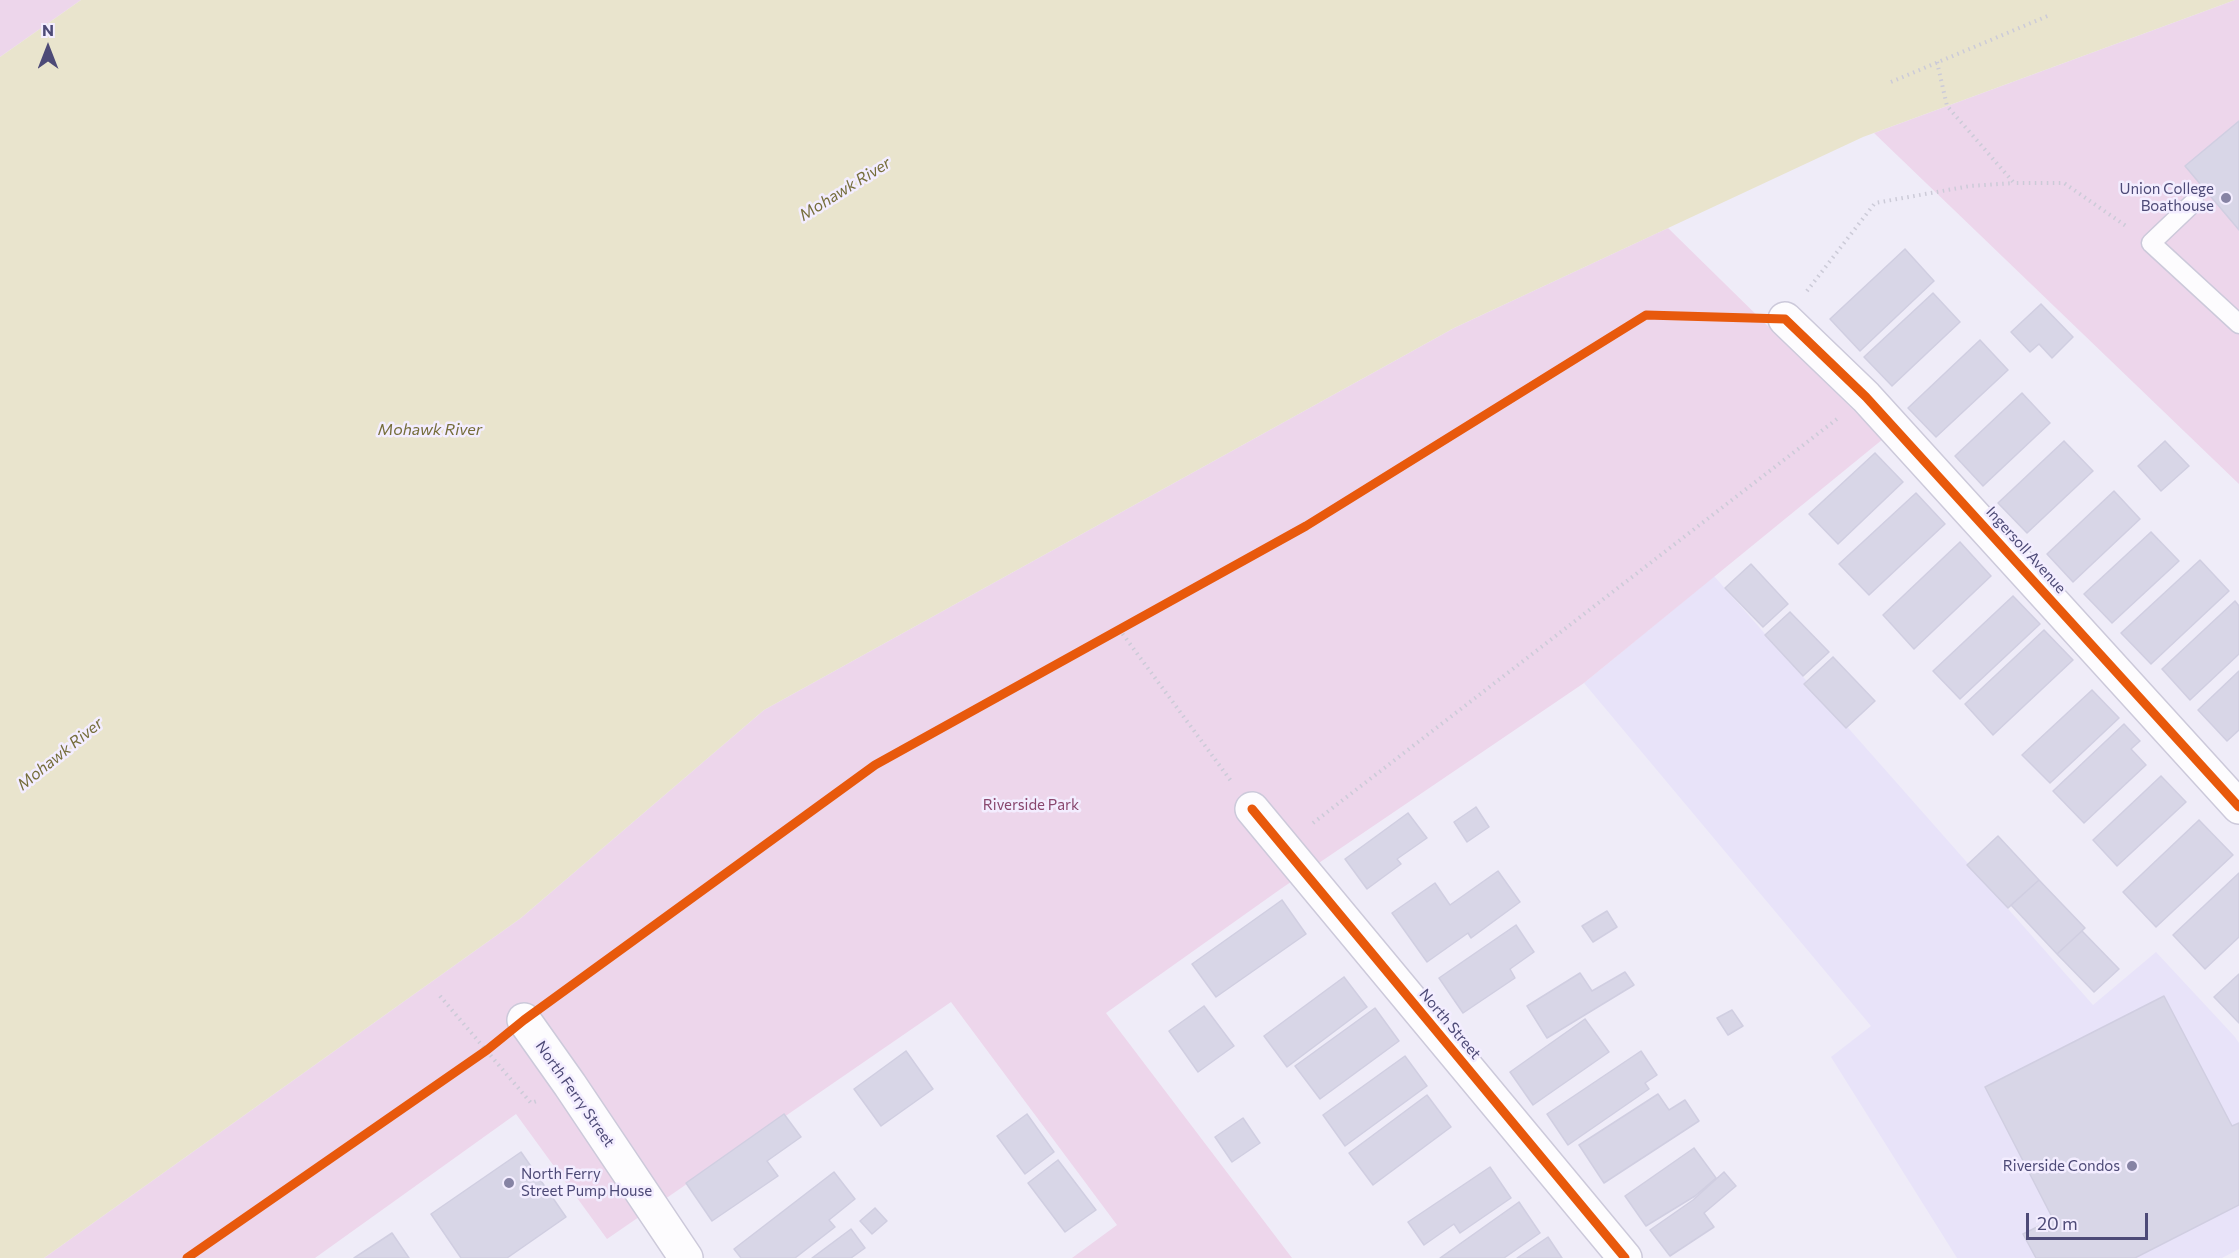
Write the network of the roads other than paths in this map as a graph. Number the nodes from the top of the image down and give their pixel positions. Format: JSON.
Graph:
{"nodes":[{"id":1,"x":2194,"y":202,"type":"dead end"},
{"id":2,"x":1795,"y":306,"type":"road end"},
{"id":3,"x":2239,"y":324,"type":"edge"},
{"id":4,"x":2239,"y":807,"type":"edge"},
{"id":5,"x":1252,"y":809,"type":"road end"},
{"id":6,"x":524,"y":1020,"type":"road end"},
{"id":7,"x":686,"y":1258,"type":"edge"},
{"id":8,"x":1625,"y":1258,"type":"edge"}],
"edges":[{"from":1,"to":3,"type":"lane"},
{"from":2,"to":4,"type":"street","name":"Ingersoll Avenue"},
{"from":5,"to":8,"type":"street","name":"North Street"},
{"from":6,"to":7,"type":"street","name":"North Ferry Street"}]}
